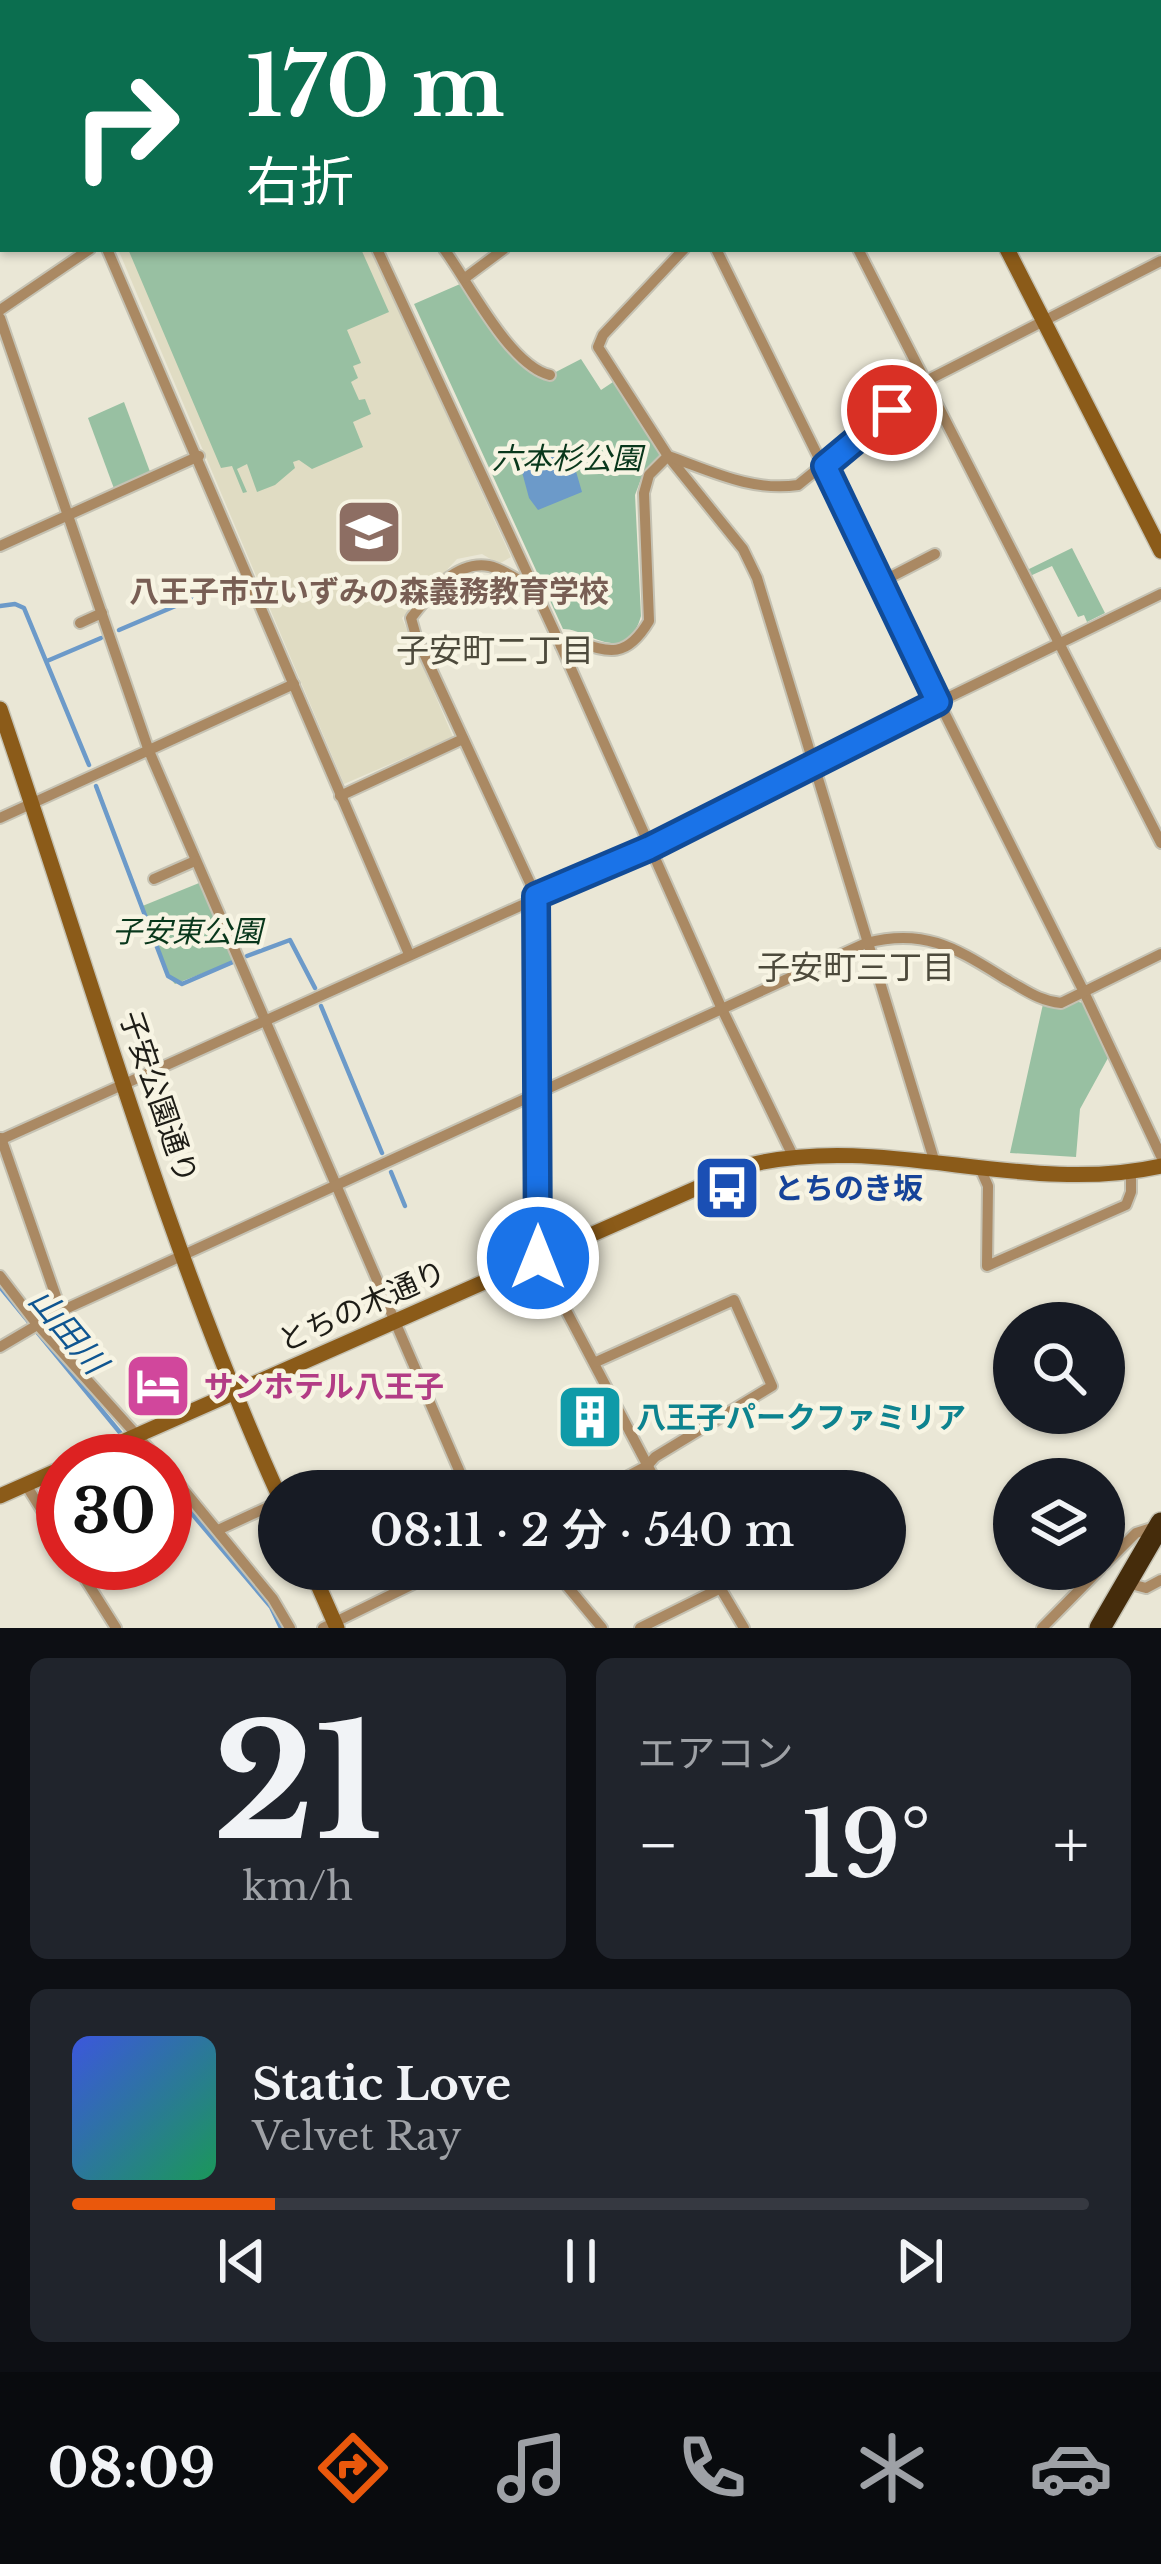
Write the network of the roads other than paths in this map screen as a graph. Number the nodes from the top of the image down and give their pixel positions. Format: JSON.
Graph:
{"nodes":[{"id":1,"x":86,"y":252,"type":"edge"},
{"id":2,"x":108,"y":252,"type":"edge"},
{"id":3,"x":378,"y":252,"type":"edge"},
{"id":4,"x":446,"y":252,"type":"edge"},
{"id":5,"x":500,"y":252,"type":"edge"},
{"id":6,"x":681,"y":252,"type":"edge"},
{"id":7,"x":718,"y":252,"type":"edge"},
{"id":8,"x":860,"y":252,"type":"edge"},
{"id":9,"x":1008,"y":252,"type":"edge"},
{"id":10,"x":1160,"y":264,"type":"edge"},
{"id":11,"x":465,"y":278,"type":"junction"},
{"id":12,"x":0,"y":314,"type":"edge"},
{"id":13,"x":1043,"y":321,"type":"junction"},
{"id":14,"x":598,"y":347,"type":"junction"},
{"id":15,"x":586,"y":356,"type":"dead end"},
{"id":16,"x":550,"y":375,"type":"dead end"},
{"id":17,"x":926,"y":381,"type":"junction"},
{"id":18,"x":199,"y":456,"type":"junction"},
{"id":19,"x":668,"y":456,"type":"junction"},
{"id":20,"x":825,"y":466,"type":"junction"},
{"id":21,"x":70,"y":515,"type":"junction"},
{"id":22,"x":0,"y":546,"type":"edge"},
{"id":23,"x":1161,"y":551,"type":"edge"},
{"id":24,"x":935,"y":554,"type":"dead end"},
{"id":25,"x":881,"y":582,"type":"junction"},
{"id":26,"x":533,"y":589,"type":"junction"},
{"id":27,"x":1161,"y":593,"type":"edge"},
{"id":28,"x":102,"y":613,"type":"junction"},
{"id":29,"x":80,"y":622,"type":"dead end"},
{"id":30,"x":1058,"y":644,"type":"junction"},
{"id":31,"x":561,"y":646,"type":"junction"},
{"id":32,"x":293,"y":684,"type":"junction"},
{"id":33,"x":938,"y":702,"type":"junction"},
{"id":34,"x":0,"y":709,"type":"edge"},
{"id":35,"x":463,"y":739,"type":"junction"},
{"id":36,"x":149,"y":751,"type":"junction"},
{"id":37,"x":814,"y":765,"type":"junction"},
{"id":38,"x":340,"y":796,"type":"junction"},
{"id":39,"x":32,"y":804,"type":"junction"},
{"id":40,"x":0,"y":818,"type":"edge"},
{"id":41,"x":1161,"y":843,"type":"edge"},
{"id":42,"x":649,"y":848,"type":"junction"},
{"id":43,"x":195,"y":861,"type":"junction"},
{"id":44,"x":154,"y":879,"type":"dead end"},
{"id":45,"x":536,"y":896,"type":"junction"},
{"id":46,"x":866,"y":943,"type":"junction"},
{"id":47,"x":409,"y":954,"type":"junction"},
{"id":48,"x":1158,"y":955,"type":"edge"},
{"id":49,"x":1161,"y":973,"type":"edge"},
{"id":50,"x":1084,"y":992,"type":"junction"},
{"id":51,"x":721,"y":1007,"type":"junction"},
{"id":52,"x":264,"y":1023,"type":"junction"},
{"id":53,"x":126,"y":1083,"type":"junction"},
{"id":54,"x":538,"y":1092,"type":"junction"},
{"id":55,"x":0,"y":1139,"type":"edge"},
{"id":56,"x":793,"y":1156,"type":"junction"},
{"id":57,"x":1161,"y":1156,"type":"edge"},
{"id":58,"x":935,"y":1163,"type":"junction"},
{"id":59,"x":1161,"y":1166,"type":"edge"},
{"id":60,"x":980,"y":1168,"type":"junction"},
{"id":61,"x":1131,"y":1173,"type":"junction"},
{"id":62,"x":335,"y":1185,"type":"junction"},
{"id":63,"x":184,"y":1255,"type":"junction"},
{"id":64,"x":538,"y":1258,"type":"junction"},
{"id":65,"x":0,"y":1276,"type":"edge"},
{"id":66,"x":61,"y":1311,"type":"junction"},
{"id":67,"x":394,"y":1322,"type":"junction"},
{"id":68,"x":31,"y":1326,"type":"junction"},
{"id":69,"x":0,"y":1347,"type":"edge"},
{"id":70,"x":596,"y":1362,"type":"junction"},
{"id":71,"x":234,"y":1393,"type":"junction"},
{"id":72,"x":128,"y":1434,"type":"edge"},
{"id":73,"x":141,"y":1434,"type":"edge"},
{"id":74,"x":647,"y":1466,"type":"junction"},
{"id":75,"x":267,"y":1470,"type":"edge"},
{"id":76,"x":459,"y":1470,"type":"edge"},
{"id":77,"x":639,"y":1470,"type":"edge"},
{"id":78,"x":649,"y":1470,"type":"edge"},
{"id":79,"x":36,"y":1480,"type":"edge"},
{"id":80,"x":26,"y":1485,"type":"junction"},
{"id":81,"x":0,"y":1496,"type":"edge"},
{"id":82,"x":192,"y":1499,"type":"edge"},
{"id":83,"x":36,"y":1501,"type":"edge"},
{"id":84,"x":258,"y":1510,"type":"edge"},
{"id":85,"x":1160,"y":1524,"type":"edge"},
{"id":86,"x":218,"y":1530,"type":"junction"},
{"id":87,"x":1125,"y":1544,"type":"edge"},
{"id":88,"x":1161,"y":1580,"type":"edge"},
{"id":89,"x":1126,"y":1583,"type":"junction"},
{"id":90,"x":92,"y":1590,"type":"edge"},
{"id":91,"x":319,"y":1590,"type":"edge"},
{"id":92,"x":403,"y":1590,"type":"edge"},
{"id":93,"x":570,"y":1590,"type":"edge"},
{"id":94,"x":717,"y":1590,"type":"edge"},
{"id":95,"x":722,"y":1590,"type":"edge"},
{"id":96,"x":1079,"y":1590,"type":"edge"},
{"id":97,"x":332,"y":1626,"type":"edge"},
{"id":98,"x":116,"y":1628,"type":"edge"},
{"id":99,"x":290,"y":1628,"type":"edge"},
{"id":100,"x":602,"y":1628,"type":"edge"},
{"id":101,"x":640,"y":1628,"type":"edge"},
{"id":102,"x":744,"y":1628,"type":"edge"},
{"id":103,"x":1042,"y":1628,"type":"edge"},
{"id":104,"x":1100,"y":1628,"type":"edge"}],
"edges":[{"from":1,"to":12,"type":"street"},
{"from":2,"to":18,"type":"street"},
{"from":3,"to":26,"type":"street"},
{"from":4,"to":11,"type":"street"},
{"from":5,"to":11,"type":"street"},
{"from":6,"to":14,"type":"street"},
{"from":7,"to":20,"type":"street"},
{"from":8,"to":17,"type":"street"},
{"from":9,"to":13,"type":"street"},
{"from":10,"to":13,"type":"street"},
{"from":11,"to":16,"type":"street"},
{"from":12,"to":21,"type":"street"},
{"from":13,"to":17,"type":"street"},
{"from":13,"to":23,"type":"street"},
{"from":14,"to":15,"type":"street"},
{"from":14,"to":19,"type":"street"},
{"from":17,"to":20,"type":"street"},
{"from":17,"to":30,"type":"street"},
{"from":18,"to":21,"type":"street"},
{"from":18,"to":32,"type":"street"},
{"from":19,"to":20,"type":"street"},
{"from":19,"to":31,"type":"street"},
{"from":19,"to":37,"type":"street"},
{"from":20,"to":25,"type":"street"},
{"from":21,"to":22,"type":"street"},
{"from":21,"to":28,"type":"street"},
{"from":24,"to":25,"type":"street"},
{"from":25,"to":33,"type":"street"},
{"from":26,"to":31,"type":"street"},
{"from":26,"to":35,"type":"street"},
{"from":27,"to":30,"type":"street"},
{"from":28,"to":29,"type":"street"},
{"from":28,"to":36,"type":"street"},
{"from":30,"to":33,"type":"street"},
{"from":30,"to":41,"type":"street"},
{"from":31,"to":42,"type":"street"},
{"from":32,"to":36,"type":"street"},
{"from":32,"to":38,"type":"street"},
{"from":33,"to":37,"type":"street"},
{"from":33,"to":50,"type":"street"},
{"from":34,"to":39,"type":"street","name":"子安公園通り"},
{"from":35,"to":38,"type":"street"},
{"from":35,"to":45,"type":"street"},
{"from":36,"to":39,"type":"street"},
{"from":36,"to":43,"type":"street"},
{"from":37,"to":42,"type":"street"},
{"from":37,"to":46,"type":"street"},
{"from":38,"to":47,"type":"street"},
{"from":39,"to":40,"type":"street"},
{"from":39,"to":53,"type":"street","name":"子安公園通り"},
{"from":42,"to":45,"type":"street"},
{"from":42,"to":51,"type":"street"},
{"from":43,"to":44,"type":"street"},
{"from":43,"to":52,"type":"street"},
{"from":45,"to":47,"type":"street"},
{"from":45,"to":54,"type":"street"},
{"from":46,"to":50,"type":"street"},
{"from":46,"to":51,"type":"street"},
{"from":46,"to":58,"type":"street"},
{"from":47,"to":52,"type":"street"},
{"from":48,"to":49,"type":"street"},
{"from":48,"to":50,"type":"street"},
{"from":50,"to":57,"type":"street"},
{"from":51,"to":54,"type":"street"},
{"from":51,"to":56,"type":"street"},
{"from":52,"to":53,"type":"street"},
{"from":52,"to":62,"type":"street"},
{"from":53,"to":55,"type":"street"},
{"from":53,"to":63,"type":"street","name":"子安公園通り"},
{"from":54,"to":62,"type":"street"},
{"from":54,"to":64,"type":"street"},
{"from":55,"to":66,"type":"street"},
{"from":56,"to":58,"type":"street","name":"とちの木通り"},
{"from":56,"to":64,"type":"street","name":"とちの木通り"},
{"from":58,"to":60,"type":"street","name":"とちの木通り"},
{"from":59,"to":61,"type":"street","name":"とちの木通り"},
{"from":60,"to":61,"type":"street","name":"とちの木通り"},
{"from":60,"to":61,"type":"street"},
{"from":62,"to":63,"type":"street"},
{"from":62,"to":67,"type":"street"},
{"from":63,"to":66,"type":"street"},
{"from":63,"to":71,"type":"street","name":"子安公園通り"},
{"from":64,"to":67,"type":"street","name":"とちの木通り"},
{"from":64,"to":70,"type":"street"},
{"from":65,"to":68,"type":"street"},
{"from":66,"to":68,"type":"street"},
{"from":67,"to":71,"type":"street","name":"とちの木通り"},
{"from":67,"to":76,"type":"street"},
{"from":68,"to":69,"type":"street"},
{"from":68,"to":72,"type":"street"},
{"from":70,"to":74,"type":"street"},
{"from":70,"to":74,"type":"street"},
{"from":71,"to":73,"type":"street","name":"とちの木通り"},
{"from":71,"to":75,"type":"street","name":"子安公園通り"},
{"from":74,"to":77,"type":"street"},
{"from":74,"to":78,"type":"street"},
{"from":79,"to":80,"type":"street"},
{"from":80,"to":81,"type":"street"},
{"from":80,"to":83,"type":"street"},
{"from":82,"to":86,"type":"street"},
{"from":84,"to":86,"type":"street"},
{"from":85,"to":87,"type":"street"},
{"from":85,"to":89,"type":"highway"},
{"from":86,"to":99,"type":"street"},
{"from":88,"to":89,"type":"street"},
{"from":89,"to":104,"type":"highway"},
{"from":90,"to":98,"type":"street"},
{"from":91,"to":97,"type":"street"},
{"from":92,"to":97,"type":"street"},
{"from":93,"to":100,"type":"street"},
{"from":94,"to":101,"type":"street"},
{"from":95,"to":102,"type":"street"},
{"from":96,"to":103,"type":"street"}]}
